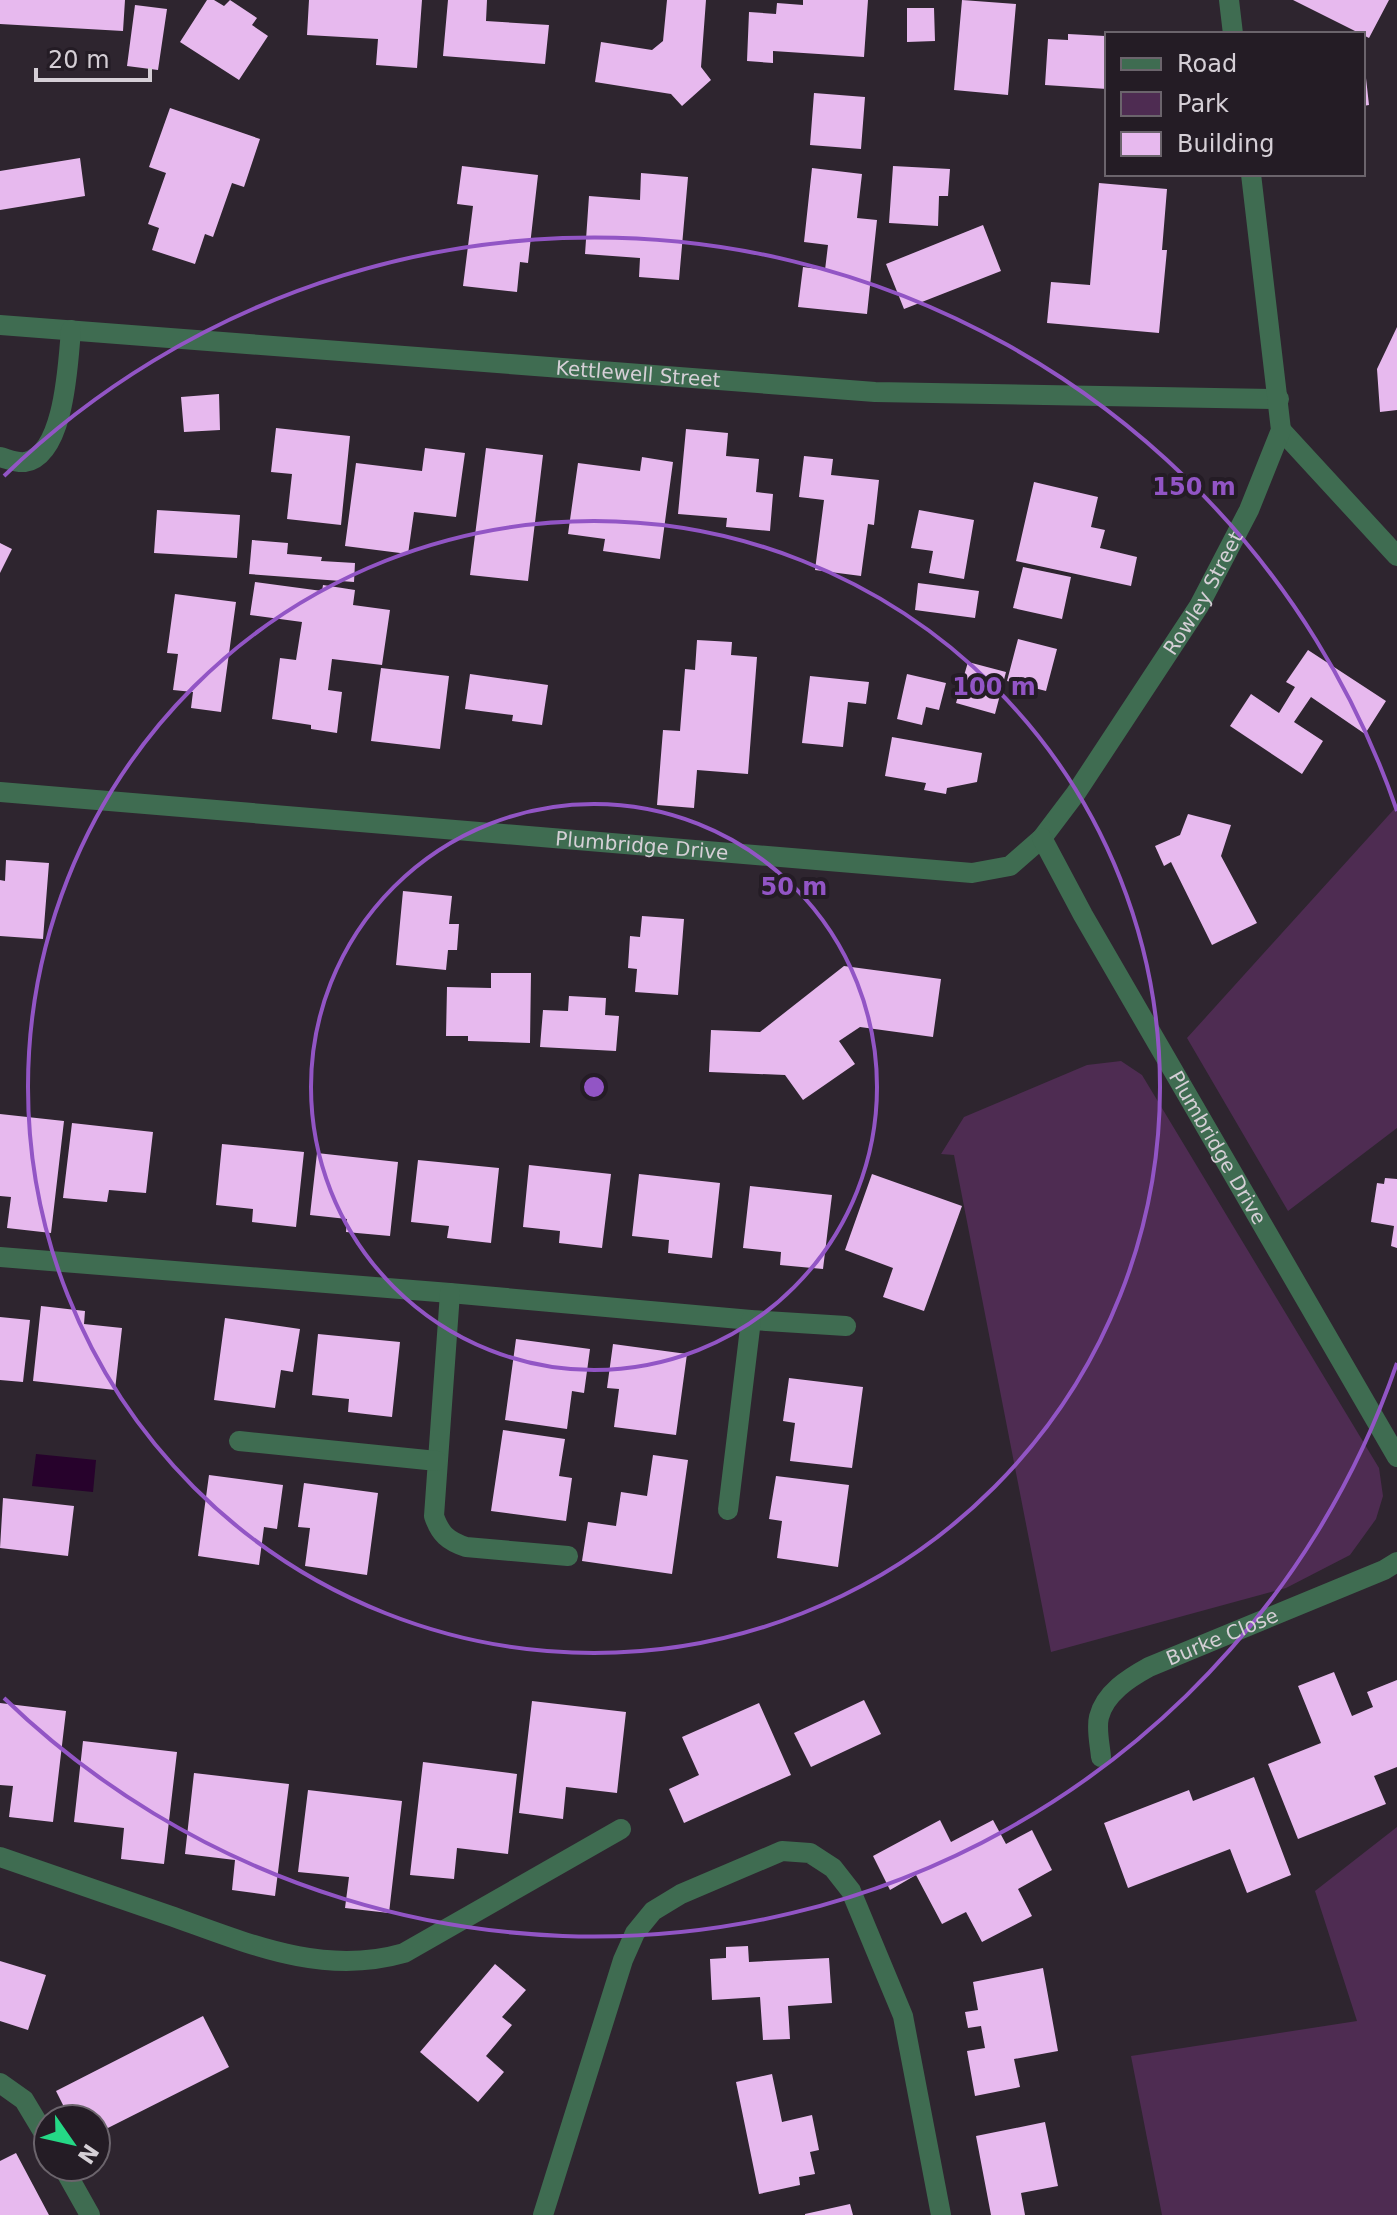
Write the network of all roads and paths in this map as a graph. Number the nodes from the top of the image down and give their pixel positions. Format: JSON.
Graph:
{"nodes":[{"id":1,"x":1229,"y":0,"type":"edge"},
{"id":2,"x":1233,"y":32,"type":"edge"},
{"id":3,"x":1251,"y":176,"type":"edge"},
{"id":4,"x":0,"y":325,"type":"edge"},
{"id":5,"x":71,"y":330,"type":"junction"},
{"id":6,"x":1279,"y":399,"type":"junction"},
{"id":7,"x":1281,"y":430,"type":"junction"},
{"id":8,"x":0,"y":457,"type":"edge"},
{"id":9,"x":1397,"y":556,"type":"edge"},
{"id":10,"x":0,"y":792,"type":"edge"},
{"id":11,"x":1042,"y":838,"type":"junction"},
{"id":12,"x":0,"y":1257,"type":"edge"},
{"id":13,"x":450,"y":1293,"type":"junction"},
{"id":14,"x":751,"y":1320,"type":"junction"},
{"id":15,"x":846,"y":1326,"type":"dead end"},
{"id":16,"x":239,"y":1441,"type":"dead end"},
{"id":17,"x":1397,"y":1457,"type":"edge"},
{"id":18,"x":437,"y":1461,"type":"junction"},
{"id":19,"x":728,"y":1510,"type":"dead end"},
{"id":20,"x":568,"y":1556,"type":"dead end"},
{"id":21,"x":1397,"y":1562,"type":"edge"},
{"id":22,"x":1101,"y":1757,"type":"dead end"},
{"id":23,"x":621,"y":1829,"type":"dead end"},
{"id":24,"x":0,"y":1857,"type":"edge"},
{"id":25,"x":0,"y":2083,"type":"edge"},
{"id":26,"x":32,"y":2113,"type":"edge"},
{"id":27,"x":72,"y":2183,"type":"edge"},
{"id":28,"x":90,"y":2215,"type":"edge"},
{"id":29,"x":543,"y":2215,"type":"edge"},
{"id":30,"x":941,"y":2215,"type":"edge"}],
"edges":[{"from":1,"to":2,"type":"street"},
{"from":3,"to":6,"type":"street","name":"Rowley Street"},
{"from":4,"to":5,"type":"street","name":"Kettlewell Street"},
{"from":5,"to":6,"type":"street","name":"Kettlewell Street"},
{"from":5,"to":8,"type":"street"},
{"from":6,"to":7,"type":"street","name":"Rowley Street"},
{"from":7,"to":9,"type":"street"},
{"from":7,"to":11,"type":"street","name":"Rowley Street"},
{"from":10,"to":11,"type":"street","name":"Plumbridge Drive"},
{"from":11,"to":17,"type":"street","name":"Plumbridge Drive"},
{"from":12,"to":13,"type":"street"},
{"from":13,"to":14,"type":"street"},
{"from":13,"to":18,"type":"street"},
{"from":14,"to":15,"type":"street"},
{"from":14,"to":19,"type":"street"},
{"from":16,"to":18,"type":"street"},
{"from":18,"to":20,"type":"street"},
{"from":21,"to":22,"type":"street","name":"Burke Close"},
{"from":23,"to":24,"type":"street"},
{"from":25,"to":26,"type":"street"},
{"from":27,"to":28,"type":"street"},
{"from":29,"to":30,"type":"street"}]}
